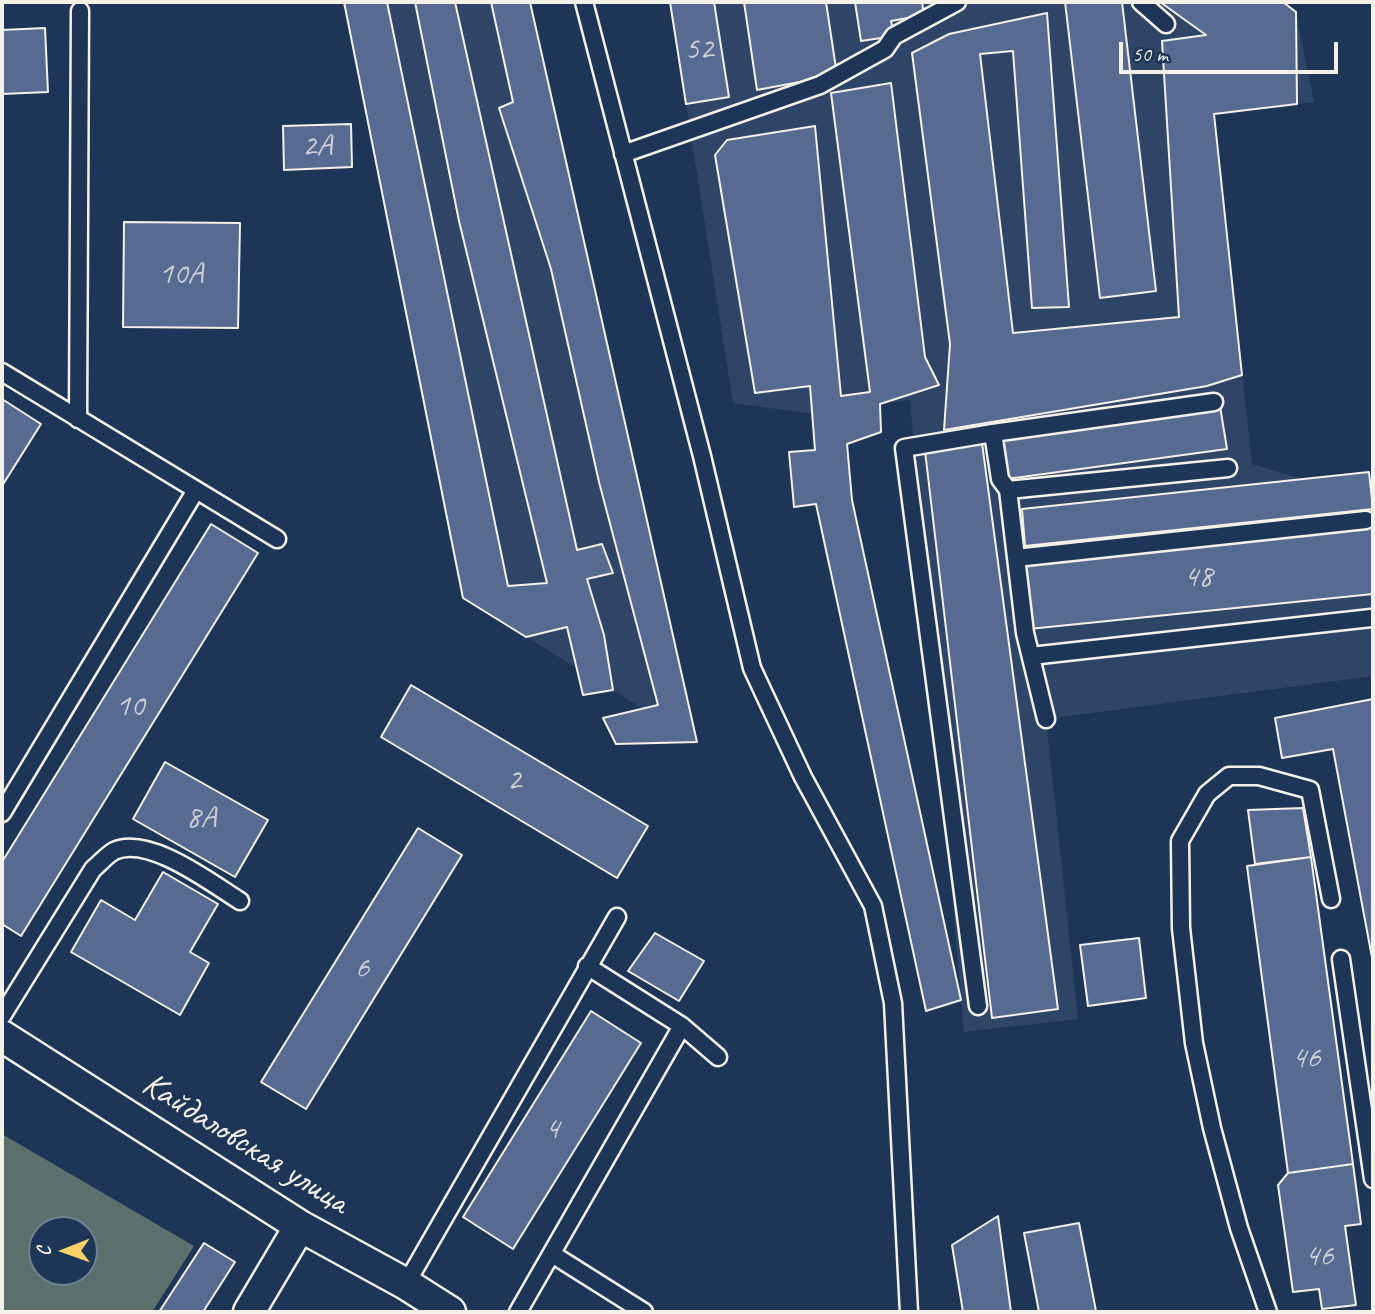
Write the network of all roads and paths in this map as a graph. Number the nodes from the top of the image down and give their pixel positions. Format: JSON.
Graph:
{"nodes":[{"id":1,"x":583,"y":2,"type":"edge"},
{"id":2,"x":957,"y":2,"type":"edge"},
{"id":3,"x":1141,"y":2,"type":"edge"},
{"id":4,"x":80,"y":11,"type":"dead end"},
{"id":5,"x":1166,"y":24,"type":"dead end"},
{"id":6,"x":624,"y":154,"type":"junction"},
{"id":7,"x":2,"y":372,"type":"edge"},
{"id":8,"x":1214,"y":402,"type":"dead end"},
{"id":9,"x":78,"y":419,"type":"junction"},
{"id":10,"x":993,"y":433,"type":"junction"},
{"id":11,"x":1228,"y":468,"type":"dead end"},
{"id":12,"x":196,"y":490,"type":"junction"},
{"id":13,"x":1008,"y":490,"type":"junction"},
{"id":14,"x":1366,"y":520,"type":"dead end"},
{"id":15,"x":277,"y":539,"type":"dead end"},
{"id":16,"x":1016,"y":558,"type":"junction"},
{"id":17,"x":1371,"y":618,"type":"dead end"},
{"id":18,"x":1031,"y":656,"type":"junction"},
{"id":19,"x":1046,"y":719,"type":"dead end"},
{"id":20,"x":2,"y":813,"type":"edge"},
{"id":21,"x":1331,"y":899,"type":"dead end"},
{"id":22,"x":240,"y":901,"type":"dead end"},
{"id":23,"x":617,"y":917,"type":"dead end"},
{"id":24,"x":1341,"y":959,"type":"dead end"},
{"id":25,"x":587,"y":966,"type":"junction"},
{"id":26,"x":978,"y":1006,"type":"dead end"},
{"id":27,"x":2,"y":1016,"type":"edge"},
{"id":28,"x":682,"y":1026,"type":"junction"},
{"id":29,"x":2,"y":1036,"type":"edge"},
{"id":30,"x":718,"y":1057,"type":"dead end"},
{"id":31,"x":1373,"y":1179,"type":"edge"},
{"id":32,"x":300,"y":1226,"type":"junction"},
{"id":33,"x":552,"y":1254,"type":"junction"},
{"id":34,"x":406,"y":1284,"type":"junction"},
{"id":35,"x":249,"y":1312,"type":"edge"},
{"id":36,"x":450,"y":1312,"type":"edge"},
{"id":37,"x":517,"y":1312,"type":"edge"},
{"id":38,"x":644,"y":1312,"type":"edge"},
{"id":39,"x":909,"y":1312,"type":"edge"},
{"id":40,"x":1268,"y":1312,"type":"edge"}],
"edges":[{"from":1,"to":6,"type":"lane"},
{"from":2,"to":6,"type":"lane"},
{"from":3,"to":5,"type":"lane"},
{"from":4,"to":9,"type":"lane"},
{"from":6,"to":39,"type":"lane"},
{"from":7,"to":9,"type":"lane"},
{"from":8,"to":10,"type":"lane"},
{"from":9,"to":12,"type":"lane"},
{"from":10,"to":13,"type":"lane"},
{"from":10,"to":26,"type":"lane"},
{"from":11,"to":13,"type":"lane"},
{"from":12,"to":15,"type":"lane"},
{"from":12,"to":20,"type":"lane"},
{"from":13,"to":16,"type":"lane"},
{"from":14,"to":16,"type":"lane"},
{"from":16,"to":18,"type":"lane"},
{"from":17,"to":18,"type":"lane"},
{"from":18,"to":19,"type":"lane"},
{"from":21,"to":40,"type":"lane"},
{"from":22,"to":27,"type":"lane"},
{"from":23,"to":25,"type":"lane"},
{"from":24,"to":31,"type":"lane"},
{"from":25,"to":28,"type":"lane"},
{"from":25,"to":34,"type":"lane"},
{"from":28,"to":30,"type":"lane"},
{"from":28,"to":33,"type":"lane"},
{"from":29,"to":32,"type":"street","name":"Кайдаловская улица"},
{"from":32,"to":34,"type":"street","name":"Кайдаловская улица"},
{"from":32,"to":35,"type":"street"},
{"from":33,"to":37,"type":"lane"},
{"from":33,"to":38,"type":"lane"},
{"from":34,"to":36,"type":"street","name":"Кайдаловская улица"}]}
